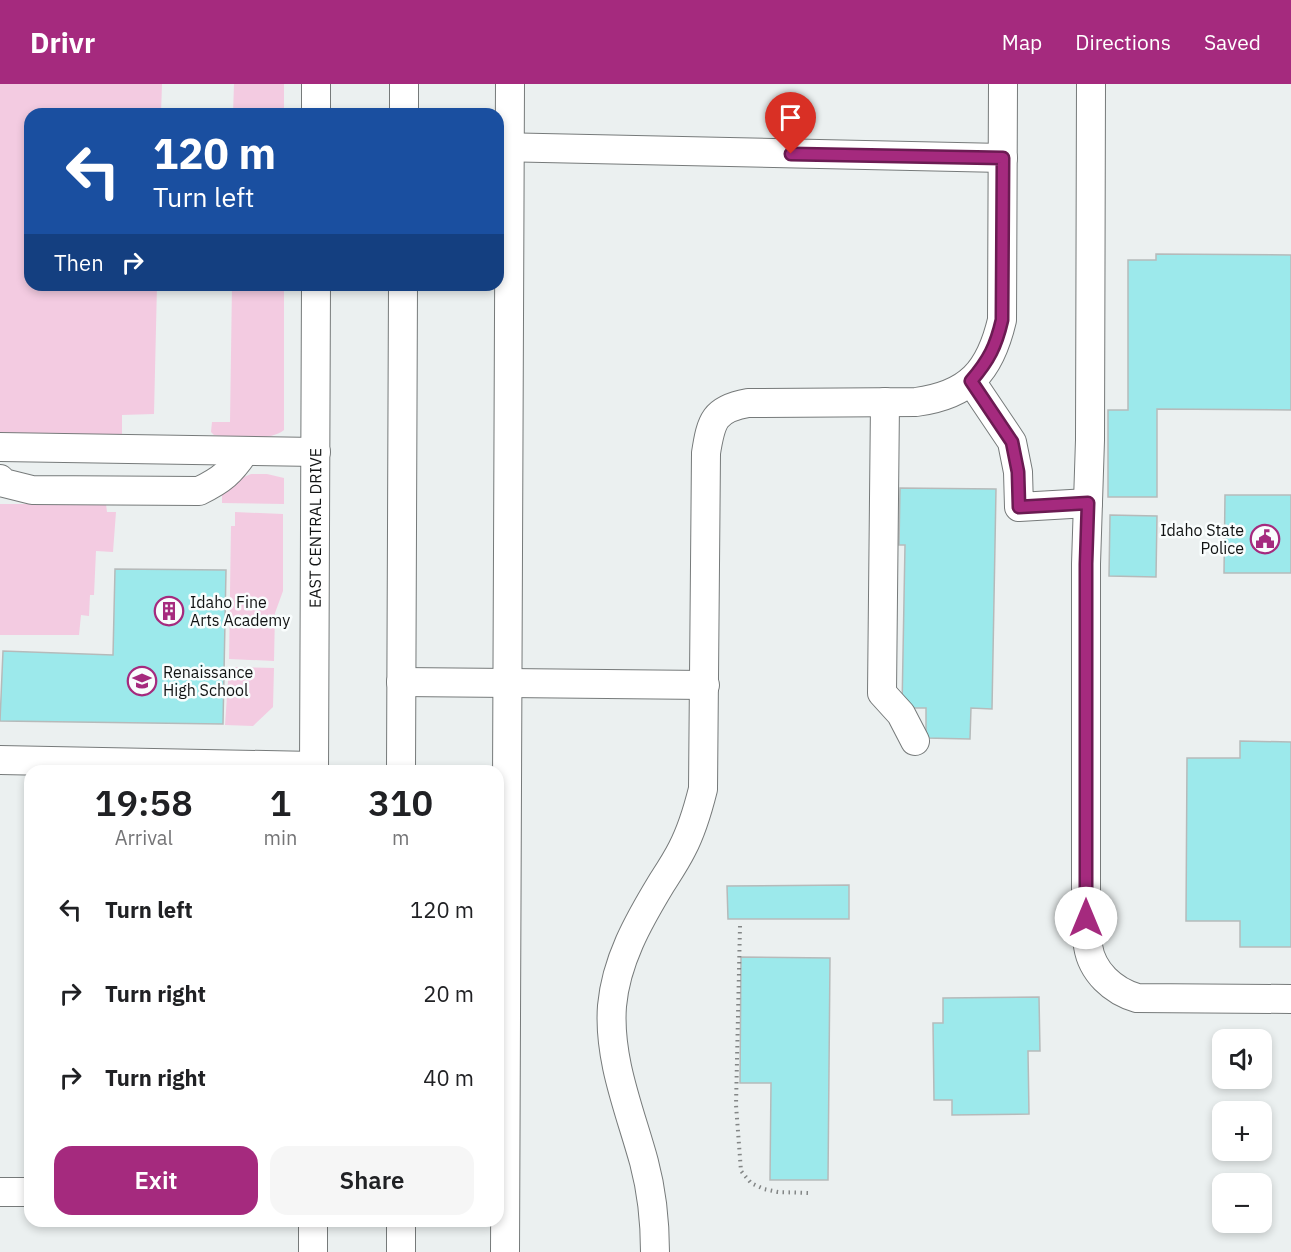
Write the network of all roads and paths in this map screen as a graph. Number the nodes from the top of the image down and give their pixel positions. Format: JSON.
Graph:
{"nodes":[{"id":1,"x":316,"y":84,"type":"edge"},
{"id":2,"x":404,"y":84,"type":"edge"},
{"id":3,"x":510,"y":84,"type":"edge"},
{"id":4,"x":1003,"y":84,"type":"edge"},
{"id":5,"x":1091,"y":84,"type":"edge"},
{"id":6,"x":316,"y":108,"type":"edge"},
{"id":7,"x":404,"y":108,"type":"edge"},
{"id":8,"x":504,"y":138,"type":"edge"},
{"id":9,"x":504,"y":147,"type":"edge"},
{"id":10,"x":1003,"y":158,"type":"junction"},
{"id":11,"x":504,"y":254,"type":"edge"},
{"id":12,"x":316,"y":291,"type":"edge"},
{"id":13,"x":403,"y":291,"type":"edge"},
{"id":14,"x":971,"y":381,"type":"junction"},
{"id":15,"x":885,"y":402,"type":"junction"},
{"id":16,"x":0,"y":447,"type":"edge"},
{"id":17,"x":244,"y":451,"type":"junction"},
{"id":18,"x":316,"y":452,"type":"junction"},
{"id":19,"x":0,"y":479,"type":"edge"},
{"id":20,"x":1088,"y":503,"type":"junction"},
{"id":21,"x":401,"y":682,"type":"junction"},
{"id":22,"x":508,"y":684,"type":"junction"},
{"id":23,"x":705,"y":686,"type":"junction"},
{"id":24,"x":915,"y":741,"type":"dead end"},
{"id":25,"x":0,"y":760,"type":"edge"},
{"id":26,"x":174,"y":765,"type":"edge"},
{"id":27,"x":314,"y":765,"type":"edge"},
{"id":28,"x":401,"y":765,"type":"edge"},
{"id":29,"x":740,"y":926,"type":"dead end"},
{"id":30,"x":1291,"y":999,"type":"edge"},
{"id":31,"x":0,"y":1192,"type":"edge"},
{"id":32,"x":24,"y":1192,"type":"edge"},
{"id":33,"x":808,"y":1193,"type":"dead end"},
{"id":34,"x":313,"y":1227,"type":"edge"},
{"id":35,"x":401,"y":1227,"type":"edge"},
{"id":36,"x":313,"y":1252,"type":"edge"},
{"id":37,"x":401,"y":1252,"type":"edge"},
{"id":38,"x":505,"y":1252,"type":"edge"},
{"id":39,"x":655,"y":1252,"type":"edge"}],
"edges":[{"from":1,"to":6,"type":"street"},
{"from":2,"to":7,"type":"street"},
{"from":3,"to":8,"type":"street"},
{"from":4,"to":10,"type":"street"},
{"from":5,"to":20,"type":"street"},
{"from":9,"to":10,"type":"street"},
{"from":10,"to":14,"type":"street"},
{"from":11,"to":22,"type":"street"},
{"from":12,"to":18,"type":"street","name":"EAST CENTRAL DRIVE"},
{"from":13,"to":21,"type":"street"},
{"from":14,"to":15,"type":"street"},
{"from":14,"to":20,"type":"street"},
{"from":15,"to":23,"type":"street"},
{"from":15,"to":24,"type":"street"},
{"from":16,"to":17,"type":"street"},
{"from":17,"to":18,"type":"street"},
{"from":17,"to":19,"type":"street"},
{"from":18,"to":27,"type":"street","name":"EAST CENTRAL DRIVE"},
{"from":20,"to":30,"type":"street"},
{"from":21,"to":22,"type":"street"},
{"from":21,"to":28,"type":"street"},
{"from":22,"to":23,"type":"street"},
{"from":22,"to":38,"type":"street"},
{"from":23,"to":39,"type":"street"},
{"from":25,"to":26,"type":"street"},
{"from":29,"to":33,"type":"path"},
{"from":31,"to":32,"type":"street"},
{"from":34,"to":36,"type":"street"},
{"from":35,"to":37,"type":"street"}]}
